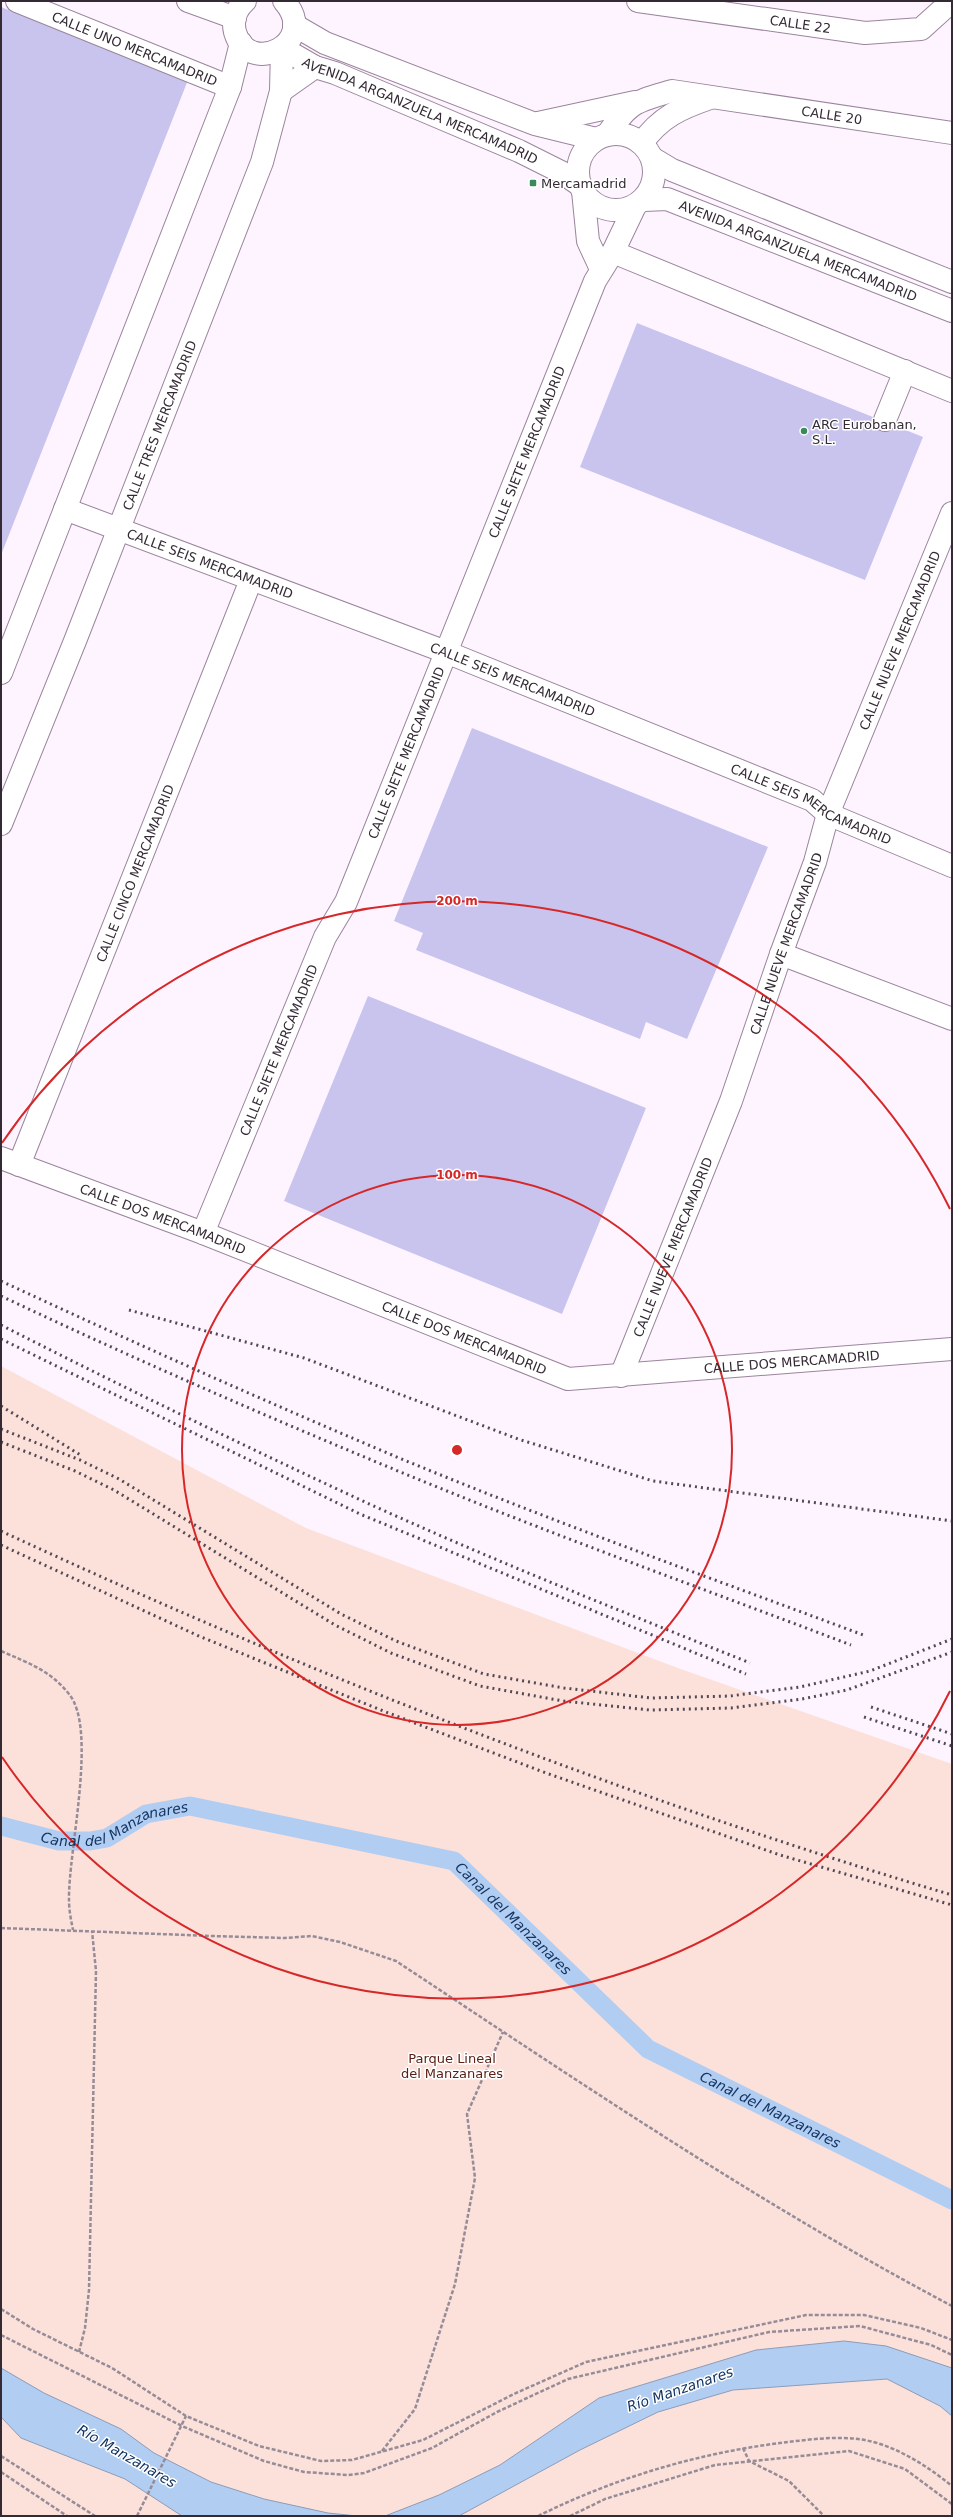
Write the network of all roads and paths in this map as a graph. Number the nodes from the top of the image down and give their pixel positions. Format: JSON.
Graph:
{"nodes":[{"id":1,"x":16,"y":1,"type":"edge"},
{"id":2,"x":188,"y":1,"type":"edge"},
{"id":3,"x":284,"y":1,"type":"edge"},
{"id":4,"x":638,"y":1,"type":"edge"},
{"id":5,"x":952,"y":1,"type":"edge"},
{"id":6,"x":240,"y":9,"type":"edge"},
{"id":7,"x":294,"y":25,"type":"junction"},
{"id":8,"x":241,"y":43,"type":"junction"},
{"id":9,"x":282,"y":48,"type":"junction"},
{"id":10,"x":315,"y":66,"type":"junction"},
{"id":11,"x":230,"y":87,"type":"junction"},
{"id":12,"x":281,"y":91,"type":"junction"},
{"id":13,"x":711,"y":98,"type":"junction"},
{"id":14,"x":635,"y":102,"type":"junction"},
{"id":15,"x":535,"y":124,"type":"junction"},
{"id":16,"x":952,"y":133,"type":"edge"},
{"id":17,"x":602,"y":137,"type":"junction"},
{"id":18,"x":647,"y":150,"type":"junction"},
{"id":19,"x":581,"y":188,"type":"junction"},
{"id":20,"x":639,"y":203,"type":"junction"},
{"id":21,"x":607,"y":260,"type":"junction"},
{"id":22,"x":952,"y":282,"type":"edge"},
{"id":23,"x":952,"y":311,"type":"edge"},
{"id":24,"x":905,"y":371,"type":"junction"},
{"id":25,"x":952,"y":390,"type":"edge"},
{"id":26,"x":885,"y":420,"type":"dead end"},
{"id":27,"x":64,"y":509,"type":"junction"},
{"id":28,"x":952,"y":513,"type":"edge"},
{"id":29,"x":117,"y":529,"type":"junction"},
{"id":30,"x":251,"y":580,"type":"junction"},
{"id":31,"x":446,"y":652,"type":"junction"},
{"id":32,"x":1,"y":673,"type":"edge"},
{"id":33,"x":828,"y":814,"type":"junction"},
{"id":34,"x":1,"y":824,"type":"edge"},
{"id":35,"x":952,"y":866,"type":"edge"},
{"id":36,"x":781,"y":954,"type":"junction"},
{"id":37,"x":952,"y":1019,"type":"edge"},
{"id":38,"x":10,"y":1162,"type":"edge"},
{"id":39,"x":203,"y":1233,"type":"junction"},
{"id":40,"x":952,"y":1350,"type":"edge"},
{"id":41,"x":621,"y":1376,"type":"junction"},
{"id":42,"x":1,"y":1651,"type":"edge"},
{"id":43,"x":1,"y":1928,"type":"edge"},
{"id":44,"x":73,"y":1930,"type":"junction"},
{"id":45,"x":92,"y":1931,"type":"junction"},
{"id":46,"x":503,"y":2032,"type":"junction"},
{"id":47,"x":952,"y":2306,"type":"edge"},
{"id":48,"x":1,"y":2309,"type":"edge"},
{"id":49,"x":1,"y":2335,"type":"edge"},
{"id":50,"x":952,"y":2340,"type":"edge"},
{"id":51,"x":79,"y":2352,"type":"junction"},
{"id":52,"x":952,"y":2355,"type":"edge"},
{"id":53,"x":186,"y":2416,"type":"junction"},
{"id":54,"x":182,"y":2426,"type":"junction"},
{"id":55,"x":743,"y":2448,"type":"junction"},
{"id":56,"x":382,"y":2452,"type":"junction"},
{"id":57,"x":1,"y":2456,"type":"edge"},
{"id":58,"x":749,"y":2461,"type":"junction"},
{"id":59,"x":1,"y":2472,"type":"edge"},
{"id":60,"x":952,"y":2486,"type":"edge"},
{"id":61,"x":952,"y":2504,"type":"edge"},
{"id":62,"x":67,"y":2516,"type":"edge"},
{"id":63,"x":95,"y":2516,"type":"edge"},
{"id":64,"x":137,"y":2516,"type":"edge"},
{"id":65,"x":538,"y":2516,"type":"edge"},
{"id":66,"x":570,"y":2516,"type":"edge"},
{"id":67,"x":824,"y":2516,"type":"edge"}],
"edges":[{"from":1,"to":11,"type":"lane","name":"CALLE UNO MERCAMADRID"},
{"from":2,"to":6,"type":"lane"},
{"from":3,"to":7,"type":"lane"},
{"from":4,"to":5,"type":"lane","name":"CALLE 22"},
{"from":6,"to":8,"type":"lane"},
{"from":7,"to":9,"type":"lane"},
{"from":7,"to":15,"type":"lane","name":"AVENIDA ARGANZUELA MERCAMADRID"},
{"from":8,"to":9,"type":"lane"},
{"from":8,"to":11,"type":"lane"},
{"from":9,"to":10,"type":"lane","name":"AVENIDA ARGANZUELA MERCAMADRID"},
{"from":9,"to":12,"type":"lane","name":"CALLE TRES MERCAMADRID"},
{"from":10,"to":12,"type":"lane"},
{"from":10,"to":19,"type":"lane","name":"AVENIDA ARGANZUELA MERCAMADRID"},
{"from":11,"to":27,"type":"lane"},
{"from":12,"to":29,"type":"lane","name":"CALLE TRES MERCAMADRID"},
{"from":13,"to":14,"type":"lane","name":"CALLE 20"},
{"from":13,"to":16,"type":"lane","name":"CALLE 20"},
{"from":13,"to":18,"type":"lane"},
{"from":14,"to":15,"type":"lane","name":"CALLE 20"},
{"from":14,"to":17,"type":"lane"},
{"from":15,"to":17,"type":"lane","name":"AVENIDA ARGANZUELA MERCAMADRID"},
{"from":17,"to":18,"type":"lane"},
{"from":17,"to":19,"type":"lane"},
{"from":18,"to":20,"type":"lane"},
{"from":18,"to":22,"type":"lane"},
{"from":19,"to":20,"type":"lane"},
{"from":19,"to":21,"type":"lane"},
{"from":20,"to":21,"type":"lane","name":"CALLE SIETE MERCAMADRID"},
{"from":20,"to":23,"type":"lane","name":"AVENIDA ARGANZUELA MERCAMADRID"},
{"from":21,"to":24,"type":"lane"},
{"from":21,"to":31,"type":"lane","name":"CALLE SIETE MERCAMADRID"},
{"from":24,"to":25,"type":"lane"},
{"from":24,"to":26,"type":"lane"},
{"from":27,"to":29,"type":"lane","name":"CALLE SEIS MERCAMADRID"},
{"from":27,"to":32,"type":"lane"},
{"from":28,"to":33,"type":"lane","name":"CALLE NUEVE MERCAMADRID"},
{"from":29,"to":30,"type":"lane","name":"CALLE SEIS MERCAMADRID"},
{"from":29,"to":34,"type":"lane","name":"CALLE TRES MERCAMADRID"},
{"from":30,"to":31,"type":"lane","name":"CALLE SEIS MERCAMADRID"},
{"from":30,"to":38,"type":"lane","name":"CALLE CINCO MERCAMADRID"},
{"from":31,"to":33,"type":"lane","name":"CALLE SEIS MERCAMADRID"},
{"from":31,"to":39,"type":"lane","name":"CALLE SIETE MERCAMADRID"},
{"from":33,"to":35,"type":"lane","name":"CALLE SEIS MERCAMADRID"},
{"from":33,"to":36,"type":"lane","name":"CALLE NUEVE MERCAMADRID"},
{"from":36,"to":37,"type":"lane"},
{"from":36,"to":41,"type":"lane","name":"CALLE NUEVE MERCAMADRID"},
{"from":38,"to":39,"type":"lane","name":"CALLE DOS MERCAMADRID"},
{"from":39,"to":41,"type":"lane","name":"CALLE DOS MERCAMADRID"},
{"from":40,"to":41,"type":"lane","name":"CALLE DOS MERCAMADRID"},
{"from":42,"to":44,"type":"path"},
{"from":43,"to":44,"type":"path"},
{"from":44,"to":45,"type":"path"},
{"from":45,"to":46,"type":"path"},
{"from":45,"to":51,"type":"path"},
{"from":46,"to":47,"type":"path"},
{"from":46,"to":56,"type":"path"},
{"from":48,"to":51,"type":"path"},
{"from":49,"to":54,"type":"path"},
{"from":50,"to":56,"type":"path"},
{"from":51,"to":53,"type":"path"},
{"from":52,"to":54,"type":"path"},
{"from":53,"to":54,"type":"path"},
{"from":53,"to":56,"type":"path"},
{"from":54,"to":64,"type":"path"},
{"from":55,"to":58,"type":"path"},
{"from":55,"to":60,"type":"path"},
{"from":55,"to":65,"type":"path"},
{"from":57,"to":63,"type":"path"},
{"from":58,"to":61,"type":"path"},
{"from":58,"to":66,"type":"path"},
{"from":58,"to":67,"type":"path"},
{"from":59,"to":62,"type":"path"}]}
